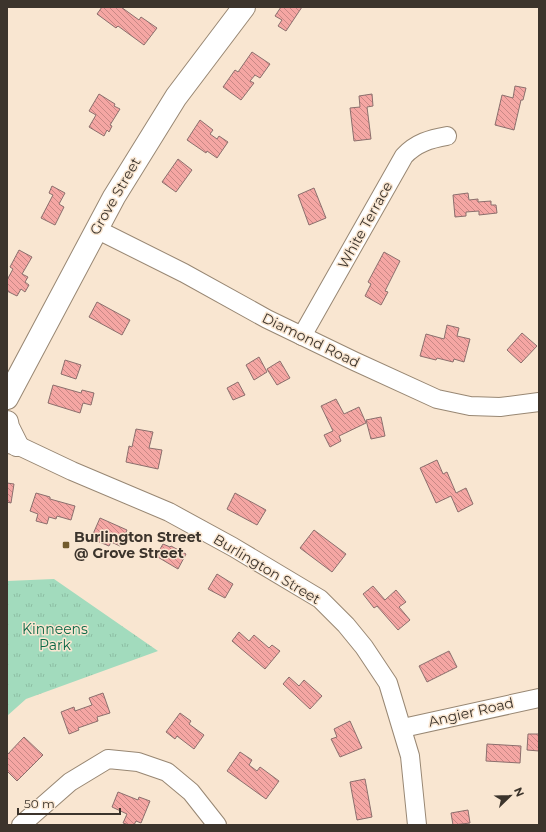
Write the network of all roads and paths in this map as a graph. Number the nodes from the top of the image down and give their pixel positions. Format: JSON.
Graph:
{"nodes":[{"id":1,"x":244,"y":7,"type":"edge"},
{"id":2,"x":447,"y":136,"type":"dead end"},
{"id":3,"x":96,"y":229,"type":"junction"},
{"id":4,"x":302,"y":336,"type":"junction"},
{"id":5,"x":7,"y":398,"type":"edge"},
{"id":6,"x":539,"y":402,"type":"edge"},
{"id":7,"x":7,"y":422,"type":"edge"},
{"id":8,"x":12,"y":444,"type":"edge"},
{"id":9,"x":539,"y":698,"type":"edge"},
{"id":10,"x":403,"y":728,"type":"junction"},
{"id":11,"x":21,"y":825,"type":"edge"},
{"id":12,"x":217,"y":825,"type":"edge"},
{"id":13,"x":416,"y":825,"type":"edge"}],
"edges":[{"from":1,"to":3,"type":"main road","name":"Grove Street"},
{"from":2,"to":4,"type":"street","name":"White Terrace"},
{"from":3,"to":4,"type":"street","name":"Diamond Road"},
{"from":3,"to":5,"type":"main road","name":"Grove Street"},
{"from":4,"to":6,"type":"street","name":"Diamond Road"},
{"from":7,"to":8,"type":"main road"},
{"from":8,"to":10,"type":"street","name":"Burlington Street"},
{"from":9,"to":10,"type":"street","name":"Angier Road"},
{"from":10,"to":13,"type":"street","name":"Burlington Street"},
{"from":11,"to":12,"type":"street"}]}
